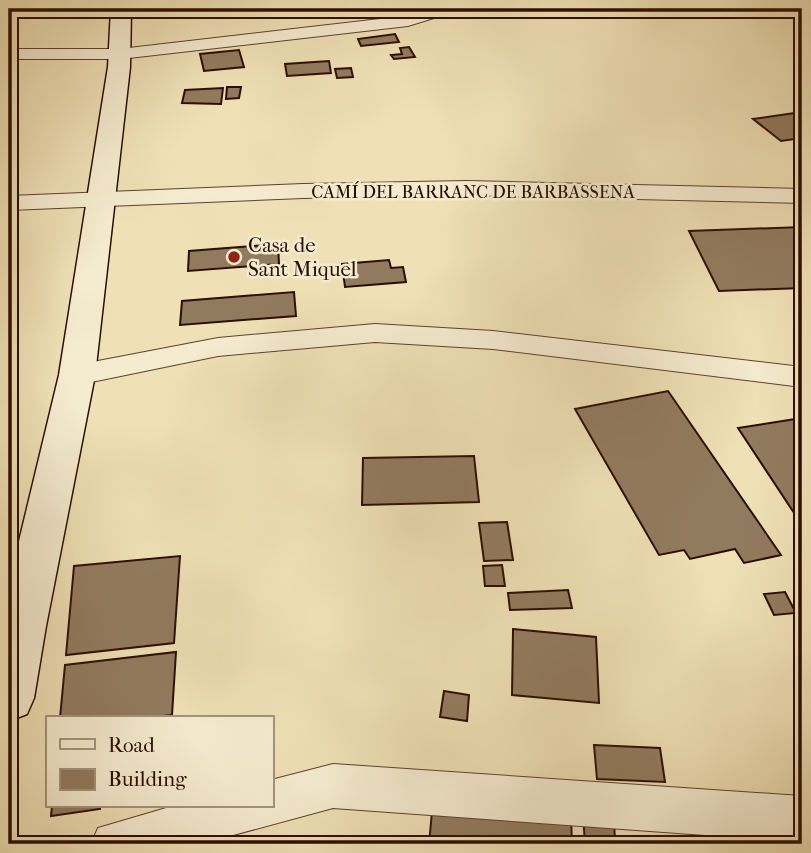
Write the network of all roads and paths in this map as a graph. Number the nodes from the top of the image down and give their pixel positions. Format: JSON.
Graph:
{"nodes":[{"id":1,"x":121,"y":9,"type":"edge"},
{"id":2,"x":444,"y":9,"type":"edge"},
{"id":3,"x":9,"y":54,"type":"edge"},
{"id":4,"x":120,"y":54,"type":"junction"},
{"id":5,"x":802,"y":195,"type":"edge"},
{"id":6,"x":102,"y":198,"type":"junction"},
{"id":7,"x":9,"y":203,"type":"edge"},
{"id":8,"x":77,"y":374,"type":"junction"},
{"id":9,"x":802,"y":377,"type":"edge"},
{"id":10,"x":9,"y":698,"type":"edge"},
{"id":11,"x":273,"y":802,"type":"edge"},
{"id":12,"x":251,"y":808,"type":"edge"},
{"id":13,"x":802,"y":819,"type":"edge"},
{"id":14,"x":114,"y":844,"type":"edge"}],
"edges":[{"from":1,"to":4,"type":"street"},
{"from":2,"to":4,"type":"street"},
{"from":3,"to":4,"type":"street"},
{"from":4,"to":6,"type":"street"},
{"from":5,"to":6,"type":"street","name":"CAMÍ DEL BARRANC DE BARBASSENA"},
{"from":6,"to":7,"type":"street","name":"CAMÍ DEL BARRANC DE BARBASSENA"},
{"from":6,"to":8,"type":"street"},
{"from":8,"to":9,"type":"street"},
{"from":8,"to":10,"type":"street"},
{"from":11,"to":13,"type":"street"},
{"from":12,"to":14,"type":"street"}]}
